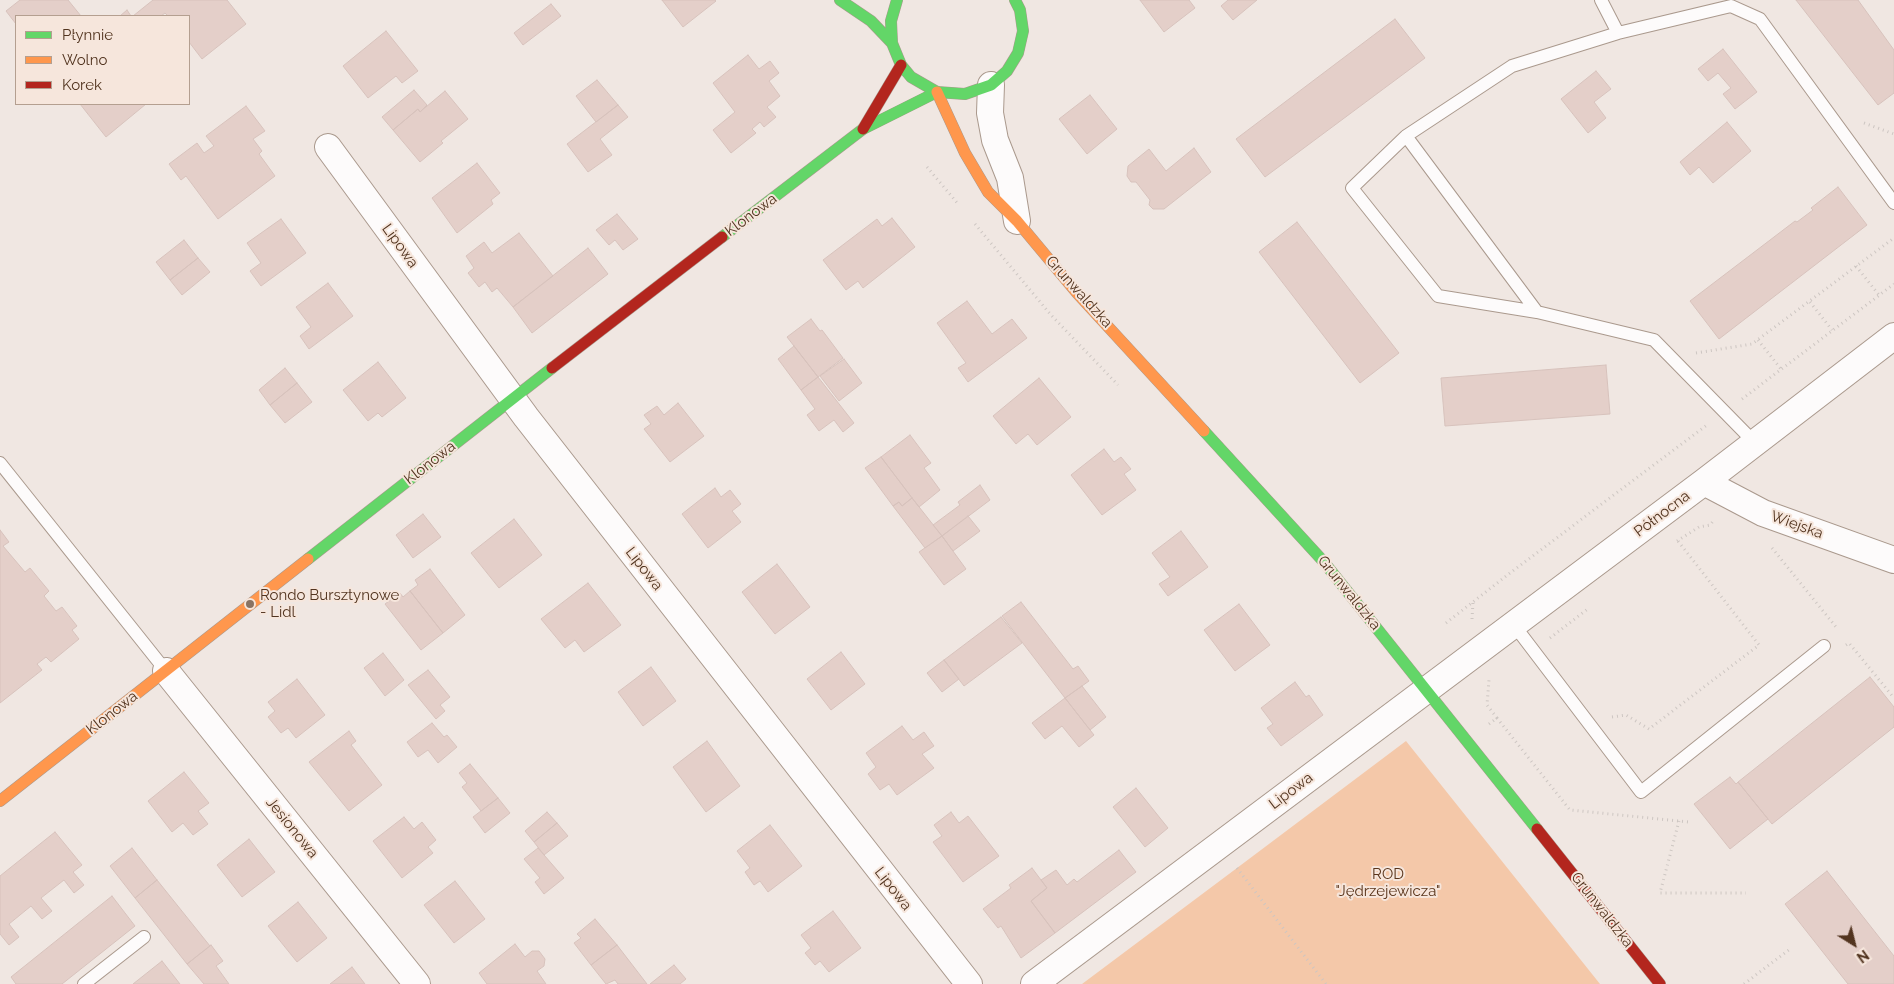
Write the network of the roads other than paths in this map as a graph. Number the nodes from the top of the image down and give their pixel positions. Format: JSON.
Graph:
{"nodes":[{"id":1,"x":840,"y":0,"type":"edge"},
{"id":2,"x":897,"y":0,"type":"edge"},
{"id":3,"x":1015,"y":0,"type":"edge"},
{"id":4,"x":1601,"y":0,"type":"edge"},
{"id":5,"x":1618,"y":33,"type":"junction"},
{"id":6,"x":892,"y":43,"type":"junction"},
{"id":7,"x":901,"y":65,"type":"junction"},
{"id":8,"x":991,"y":85,"type":"junction"},
{"id":9,"x":937,"y":92,"type":"junction"},
{"id":10,"x":863,"y":129,"type":"junction"},
{"id":11,"x":1406,"y":136,"type":"junction"},
{"id":12,"x":328,"y":147,"type":"dead end"},
{"id":13,"x":1894,"y":203,"type":"edge"},
{"id":14,"x":1017,"y":221,"type":"junction"},
{"id":15,"x":1537,"y":312,"type":"junction"},
{"id":16,"x":1894,"y":336,"type":"edge"},
{"id":17,"x":512,"y":398,"type":"junction"},
{"id":18,"x":1755,"y":443,"type":"junction"},
{"id":19,"x":0,"y":463,"type":"edge"},
{"id":20,"x":1704,"y":482,"type":"junction"},
{"id":21,"x":1894,"y":560,"type":"edge"},
{"id":22,"x":1514,"y":625,"type":"junction"},
{"id":23,"x":1824,"y":646,"type":"dead end"},
{"id":24,"x":166,"y":671,"type":"junction"},
{"id":25,"x":1428,"y":689,"type":"junction"},
{"id":26,"x":0,"y":801,"type":"edge"},
{"id":27,"x":144,"y":936,"type":"dead end"},
{"id":28,"x":84,"y":984,"type":"edge"},
{"id":29,"x":417,"y":984,"type":"edge"},
{"id":30,"x":969,"y":984,"type":"edge"},
{"id":31,"x":1034,"y":984,"type":"edge"},
{"id":32,"x":1660,"y":984,"type":"edge"}],
"edges":[{"from":1,"to":6,"type":"street"},
{"from":2,"to":6,"type":"street"},
{"from":3,"to":8,"type":"street"},
{"from":4,"to":5,"type":"lane"},
{"from":5,"to":11,"type":"lane"},
{"from":5,"to":13,"type":"lane"},
{"from":6,"to":7,"type":"street"},
{"from":7,"to":9,"type":"street"},
{"from":7,"to":10,"type":"street","name":"Klonowa"},
{"from":8,"to":9,"type":"street"},
{"from":8,"to":14,"type":"street"},
{"from":9,"to":10,"type":"street","name":"Klonowa"},
{"from":9,"to":14,"type":"street","name":"Grunwaldzka"},
{"from":10,"to":17,"type":"street","name":"Klonowa"},
{"from":11,"to":15,"type":"lane"},
{"from":11,"to":15,"type":"lane"},
{"from":12,"to":17,"type":"street","name":"Lipowa"},
{"from":14,"to":25,"type":"street","name":"Grunwaldzka"},
{"from":15,"to":18,"type":"lane"},
{"from":16,"to":18,"type":"street","name":"Północna"},
{"from":17,"to":24,"type":"street","name":"Klonowa"},
{"from":17,"to":30,"type":"street","name":"Lipowa"},
{"from":18,"to":20,"type":"street","name":"Północna"},
{"from":19,"to":24,"type":"lane"},
{"from":20,"to":21,"type":"street","name":"Wiejska"},
{"from":20,"to":22,"type":"street","name":"Północna"},
{"from":22,"to":23,"type":"lane"},
{"from":22,"to":25,"type":"street","name":"Północna"},
{"from":24,"to":26,"type":"street","name":"Klonowa"},
{"from":24,"to":29,"type":"street","name":"Jesionowa"},
{"from":25,"to":31,"type":"street","name":"Lipowa"},
{"from":25,"to":32,"type":"street","name":"Grunwaldzka"},
{"from":27,"to":28,"type":"lane"}]}
